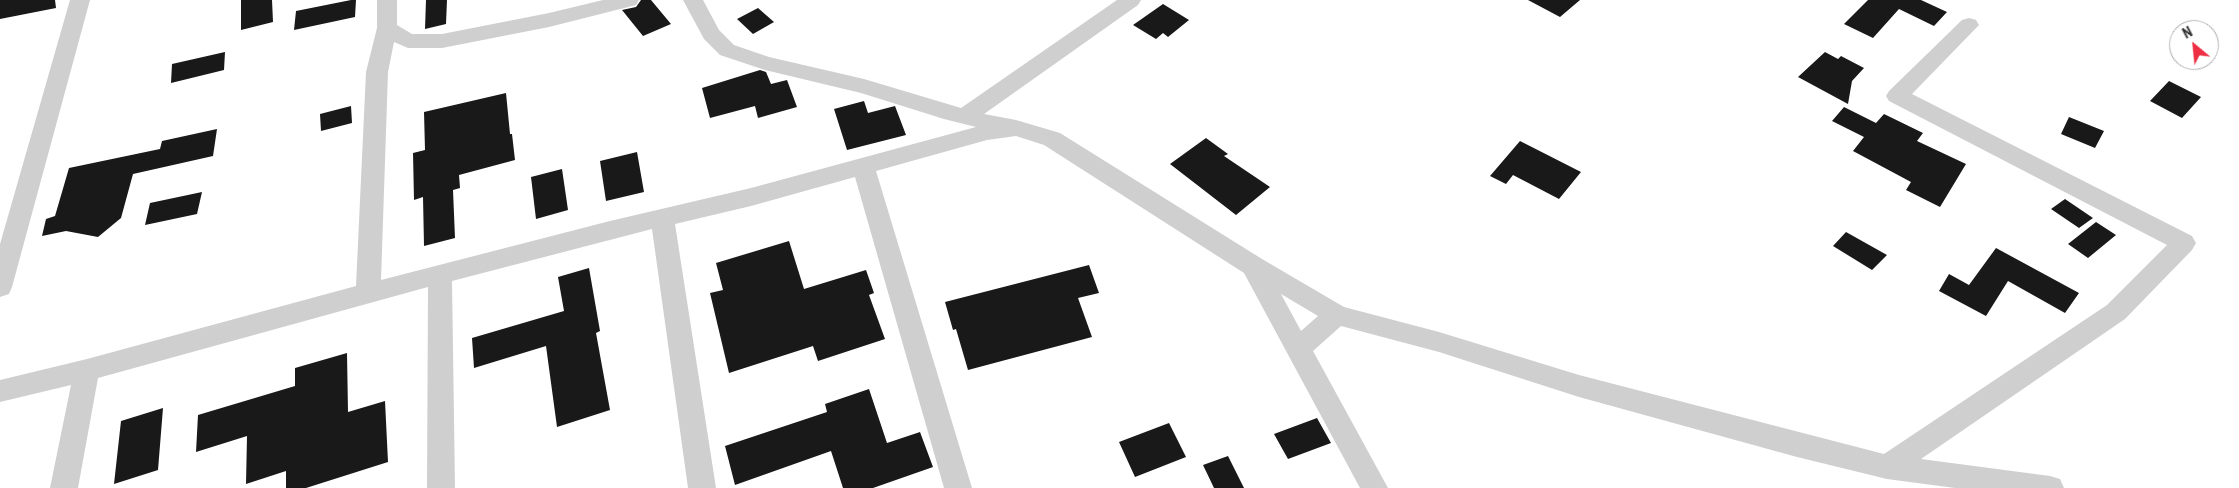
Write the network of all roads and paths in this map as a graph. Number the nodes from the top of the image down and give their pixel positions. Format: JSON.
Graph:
{"nodes":[{"id":1,"x":80,"y":0,"type":"edge"},
{"id":2,"x":387,"y":0,"type":"edge"},
{"id":3,"x":629,"y":0,"type":"edge"},
{"id":4,"x":693,"y":0,"type":"edge"},
{"id":5,"x":1131,"y":0,"type":"edge"},
{"id":6,"x":1968,"y":25,"type":"dead end"},
{"id":7,"x":387,"y":28,"type":"junction"},
{"id":8,"x":418,"y":41,"type":"junction"},
{"id":9,"x":377,"y":72,"type":"junction"},
{"id":10,"x":964,"y":117,"type":"junction"},
{"id":11,"x":1016,"y":128,"type":"junction"},
{"id":12,"x":863,"y":166,"type":"junction"},
{"id":13,"x":662,"y":218,"type":"junction"},
{"id":14,"x":1253,"y":266,"type":"junction"},
{"id":15,"x":440,"y":275,"type":"junction"},
{"id":16,"x":0,"y":286,"type":"edge"},
{"id":17,"x":368,"y":292,"type":"junction"},
{"id":18,"x":1337,"y":315,"type":"junction"},
{"id":19,"x":1298,"y":349,"type":"junction"},
{"id":20,"x":87,"y":370,"type":"junction"},
{"id":21,"x":0,"y":391,"type":"edge"},
{"id":22,"x":1888,"y":467,"type":"junction"},
{"id":23,"x":64,"y":488,"type":"edge"},
{"id":24,"x":441,"y":488,"type":"edge"},
{"id":25,"x":702,"y":488,"type":"edge"},
{"id":26,"x":958,"y":488,"type":"edge"},
{"id":27,"x":1374,"y":488,"type":"edge"},
{"id":28,"x":2050,"y":488,"type":"edge"}],
"edges":[{"from":1,"to":16,"type":"street"},
{"from":2,"to":7,"type":"street"},
{"from":3,"to":8,"type":"street"},
{"from":4,"to":10,"type":"street"},
{"from":5,"to":10,"type":"street"},
{"from":6,"to":22,"type":"street"},
{"from":7,"to":8,"type":"street"},
{"from":7,"to":9,"type":"street"},
{"from":8,"to":9,"type":"street"},
{"from":9,"to":17,"type":"street"},
{"from":10,"to":11,"type":"street"},
{"from":11,"to":12,"type":"street"},
{"from":11,"to":14,"type":"street"},
{"from":12,"to":13,"type":"street"},
{"from":12,"to":26,"type":"street"},
{"from":13,"to":15,"type":"street"},
{"from":13,"to":25,"type":"street"},
{"from":14,"to":18,"type":"street"},
{"from":14,"to":19,"type":"street"},
{"from":15,"to":17,"type":"street"},
{"from":15,"to":24,"type":"street"},
{"from":17,"to":20,"type":"street"},
{"from":18,"to":19,"type":"street"},
{"from":18,"to":22,"type":"street"},
{"from":19,"to":27,"type":"street"},
{"from":20,"to":21,"type":"street"},
{"from":20,"to":23,"type":"street"},
{"from":22,"to":28,"type":"street"}]}
